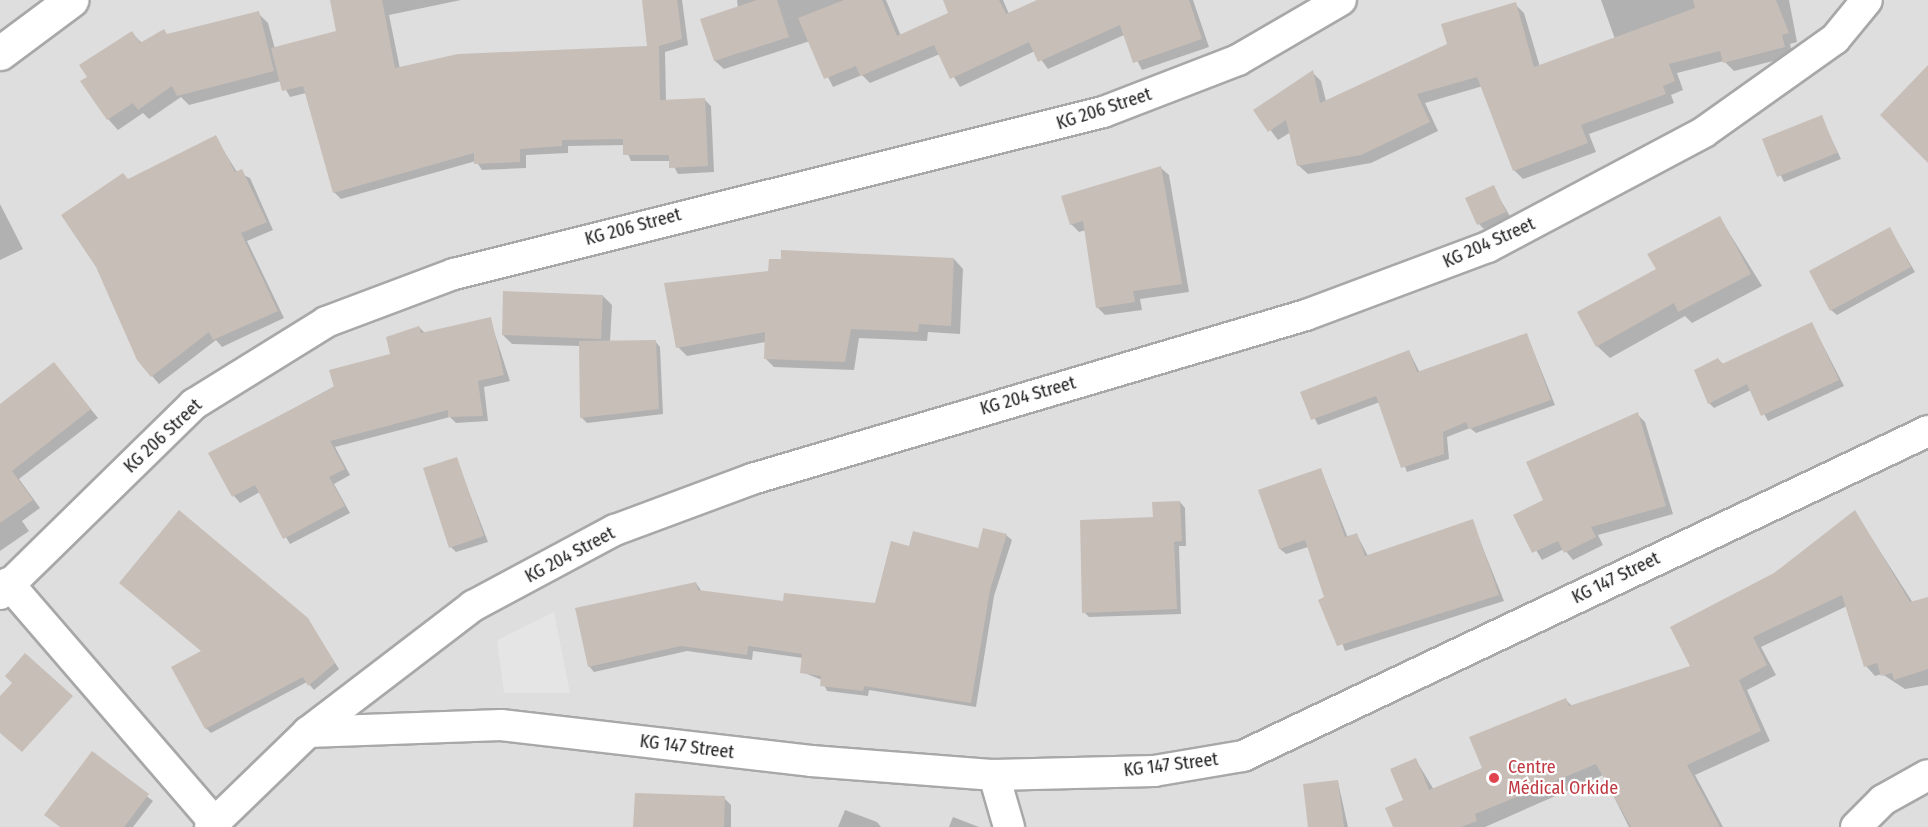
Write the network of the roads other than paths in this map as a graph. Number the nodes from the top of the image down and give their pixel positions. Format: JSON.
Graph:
{"nodes":[{"id":1,"x":71,"y":0,"type":"edge"},
{"id":2,"x":1341,"y":0,"type":"edge"},
{"id":3,"x":1867,"y":0,"type":"edge"},
{"id":4,"x":0,"y":53,"type":"edge"},
{"id":5,"x":1928,"y":431,"type":"edge"},
{"id":6,"x":4,"y":589,"type":"edge"},
{"id":7,"x":308,"y":732,"type":"junction"},
{"id":8,"x":994,"y":775,"type":"junction"},
{"id":9,"x":1928,"y":775,"type":"edge"},
{"id":10,"x":212,"y":824,"type":"edge"},
{"id":11,"x":1010,"y":827,"type":"edge"},
{"id":12,"x":1856,"y":827,"type":"edge"}],
"edges":[{"from":1,"to":4,"type":"street"},
{"from":2,"to":6,"type":"street","name":"KG 206 Street"},
{"from":3,"to":7,"type":"street","name":"KG 204 Street"},
{"from":5,"to":8,"type":"street","name":"KG 147 Street"},
{"from":6,"to":10,"type":"street"},
{"from":7,"to":8,"type":"street","name":"KG 147 Street"},
{"from":7,"to":10,"type":"street","name":"KG 204 Street"},
{"from":8,"to":11,"type":"street"},
{"from":9,"to":12,"type":"street"}]}
